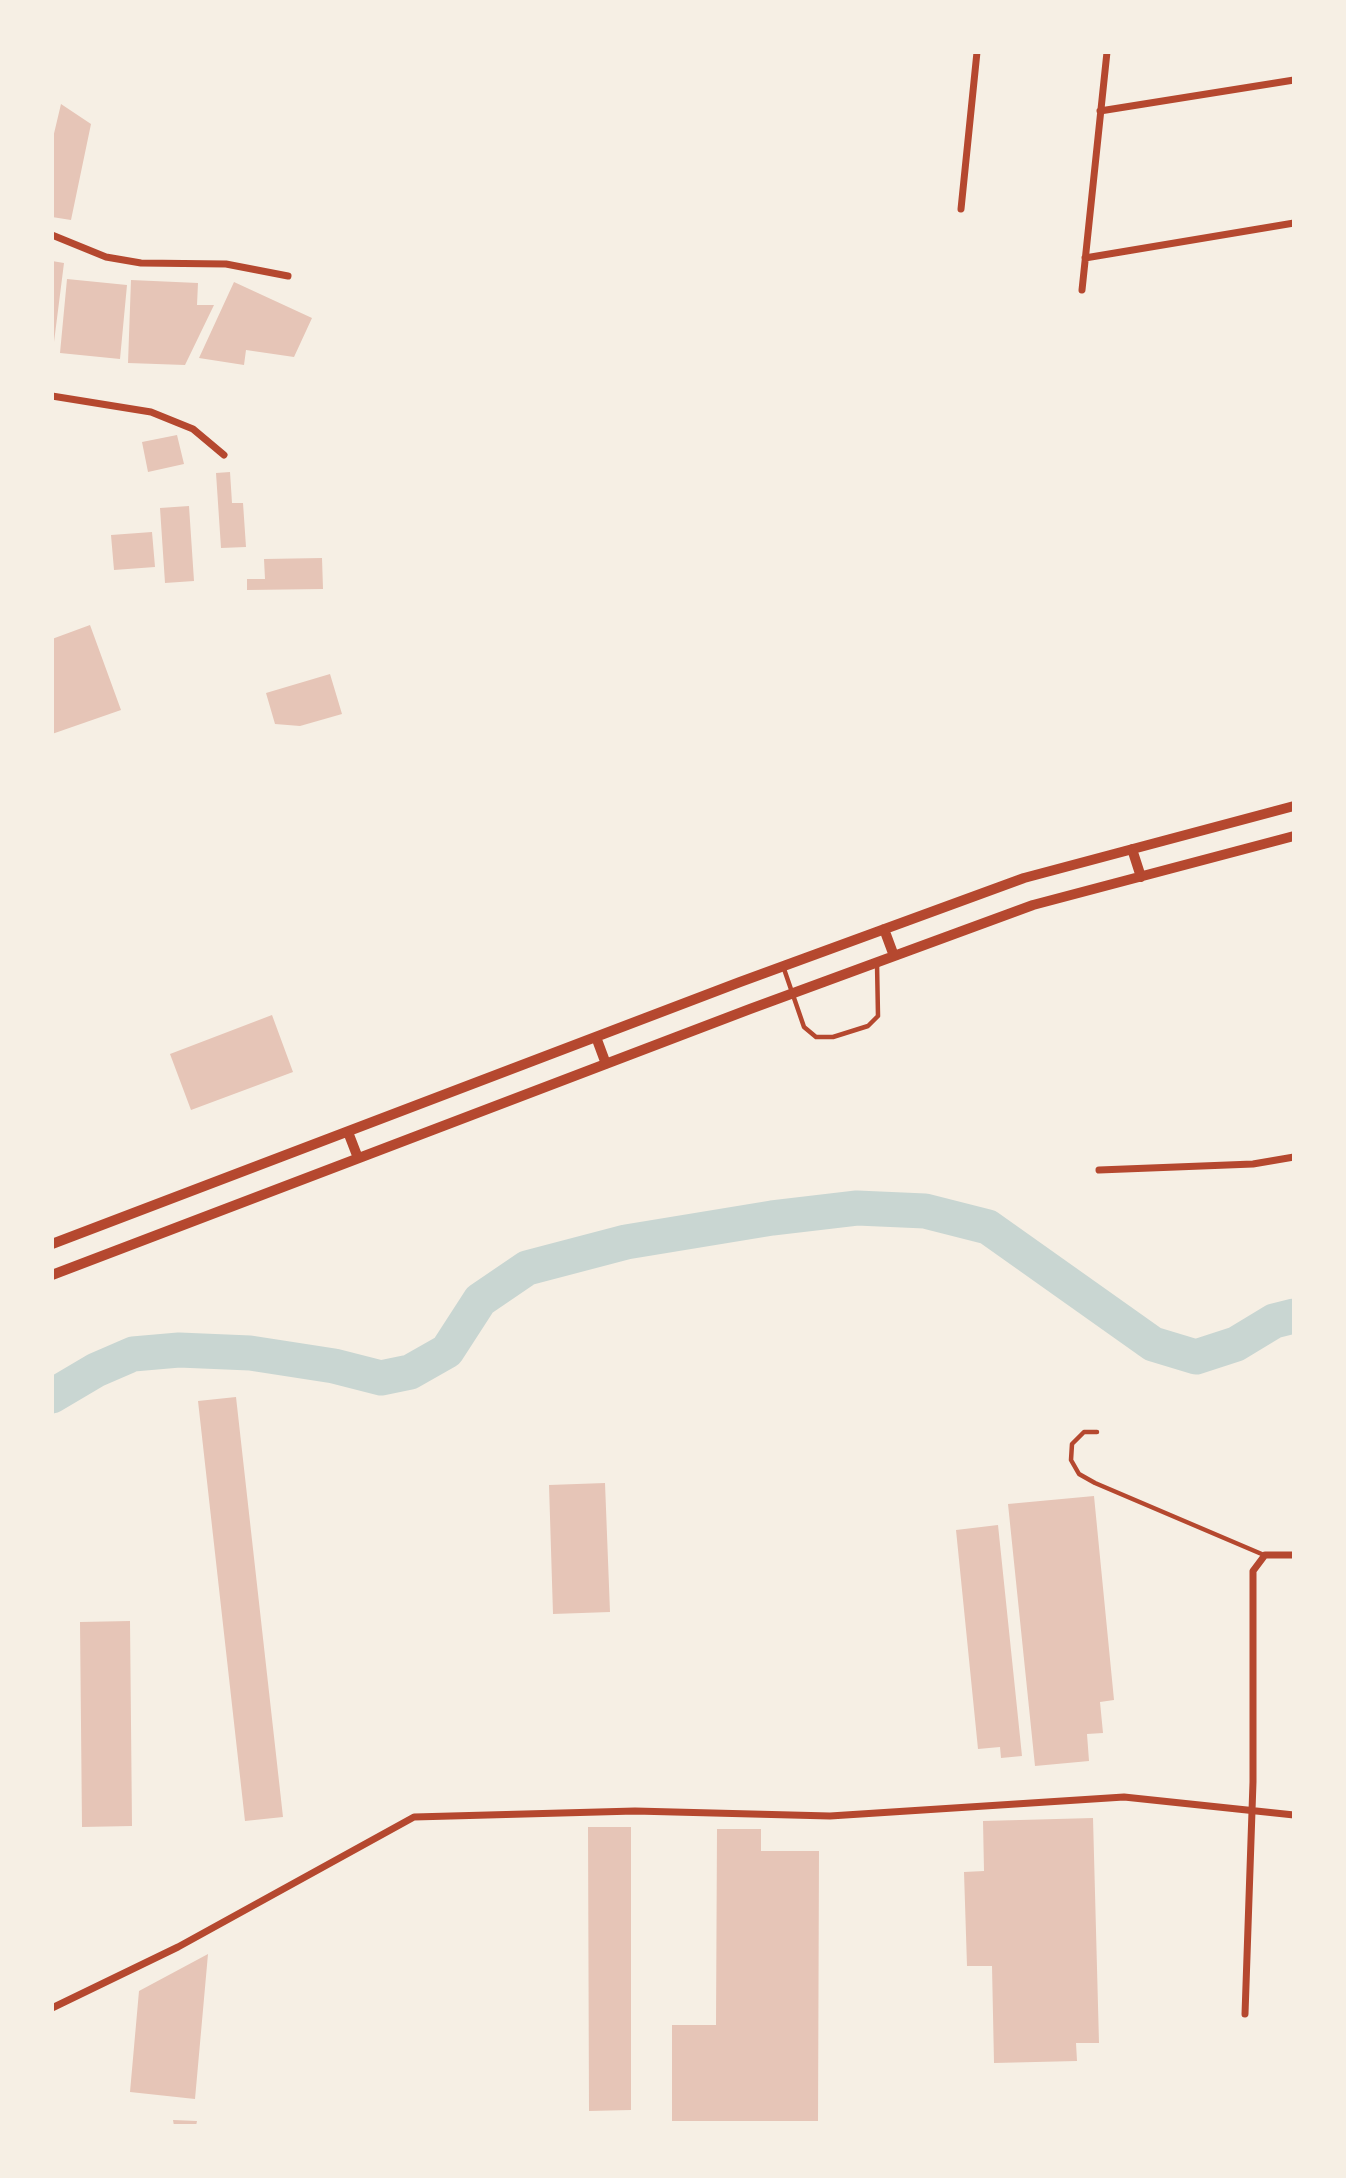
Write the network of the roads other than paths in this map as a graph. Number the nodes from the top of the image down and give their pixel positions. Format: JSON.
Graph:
{"nodes":[{"id":1,"x":977,"y":52,"type":"edge"},
{"id":2,"x":1107,"y":52,"type":"edge"},
{"id":3,"x":1293,"y":80,"type":"edge"},
{"id":4,"x":1100,"y":111,"type":"junction"},
{"id":5,"x":961,"y":209,"type":"dead end"},
{"id":6,"x":1293,"y":223,"type":"edge"},
{"id":7,"x":52,"y":235,"type":"edge"},
{"id":8,"x":1085,"y":258,"type":"junction"},
{"id":9,"x":288,"y":276,"type":"dead end"},
{"id":10,"x":1082,"y":290,"type":"dead end"},
{"id":11,"x":52,"y":396,"type":"edge"},
{"id":12,"x":224,"y":455,"type":"dead end"},
{"id":13,"x":1293,"y":806,"type":"edge"},
{"id":14,"x":1293,"y":836,"type":"edge"},
{"id":15,"x":1132,"y":849,"type":"junction"},
{"id":16,"x":1140,"y":877,"type":"junction"},
{"id":17,"x":884,"y":929,"type":"junction"},
{"id":18,"x":894,"y":956,"type":"junction"},
{"id":19,"x":877,"y":962,"type":"junction"},
{"id":20,"x":783,"y":967,"type":"junction"},
{"id":21,"x":793,"y":993,"type":"junction"},
{"id":22,"x":596,"y":1037,"type":"junction"},
{"id":23,"x":606,"y":1064,"type":"junction"},
{"id":24,"x":348,"y":1132,"type":"junction"},
{"id":25,"x":1293,"y":1157,"type":"edge"},
{"id":26,"x":358,"y":1158,"type":"junction"},
{"id":27,"x":1100,"y":1170,"type":"dead end"},
{"id":28,"x":52,"y":1244,"type":"edge"},
{"id":29,"x":52,"y":1275,"type":"edge"},
{"id":30,"x":1097,"y":1432,"type":"dead end"},
{"id":31,"x":1265,"y":1555,"type":"junction"},
{"id":32,"x":1293,"y":1555,"type":"edge"},
{"id":33,"x":1252,"y":1809,"type":"junction"},
{"id":34,"x":1293,"y":1815,"type":"edge"},
{"id":35,"x":52,"y":2008,"type":"edge"},
{"id":36,"x":1245,"y":2014,"type":"dead end"}],
"edges":[{"from":1,"to":5,"type":"street"},
{"from":2,"to":4,"type":"street"},
{"from":3,"to":4,"type":"street"},
{"from":4,"to":8,"type":"street"},
{"from":6,"to":8,"type":"street"},
{"from":7,"to":9,"type":"street"},
{"from":8,"to":10,"type":"street"},
{"from":11,"to":12,"type":"street"},
{"from":13,"to":15,"type":"main road"},
{"from":14,"to":16,"type":"main road"},
{"from":15,"to":16,"type":"main road"},
{"from":15,"to":17,"type":"main road"},
{"from":16,"to":18,"type":"main road"},
{"from":17,"to":18,"type":"main road"},
{"from":17,"to":20,"type":"main road"},
{"from":18,"to":19,"type":"main road"},
{"from":19,"to":21,"type":"main road"},
{"from":19,"to":21,"type":"lane"},
{"from":20,"to":21,"type":"lane"},
{"from":20,"to":22,"type":"main road"},
{"from":21,"to":23,"type":"main road"},
{"from":22,"to":23,"type":"main road"},
{"from":22,"to":24,"type":"main road"},
{"from":23,"to":26,"type":"main road"},
{"from":24,"to":26,"type":"main road"},
{"from":24,"to":28,"type":"main road"},
{"from":25,"to":27,"type":"street"},
{"from":26,"to":29,"type":"main road"},
{"from":30,"to":31,"type":"lane"},
{"from":31,"to":32,"type":"street"},
{"from":31,"to":33,"type":"street"},
{"from":33,"to":34,"type":"street"},
{"from":33,"to":35,"type":"street"},
{"from":33,"to":36,"type":"street"}]}
